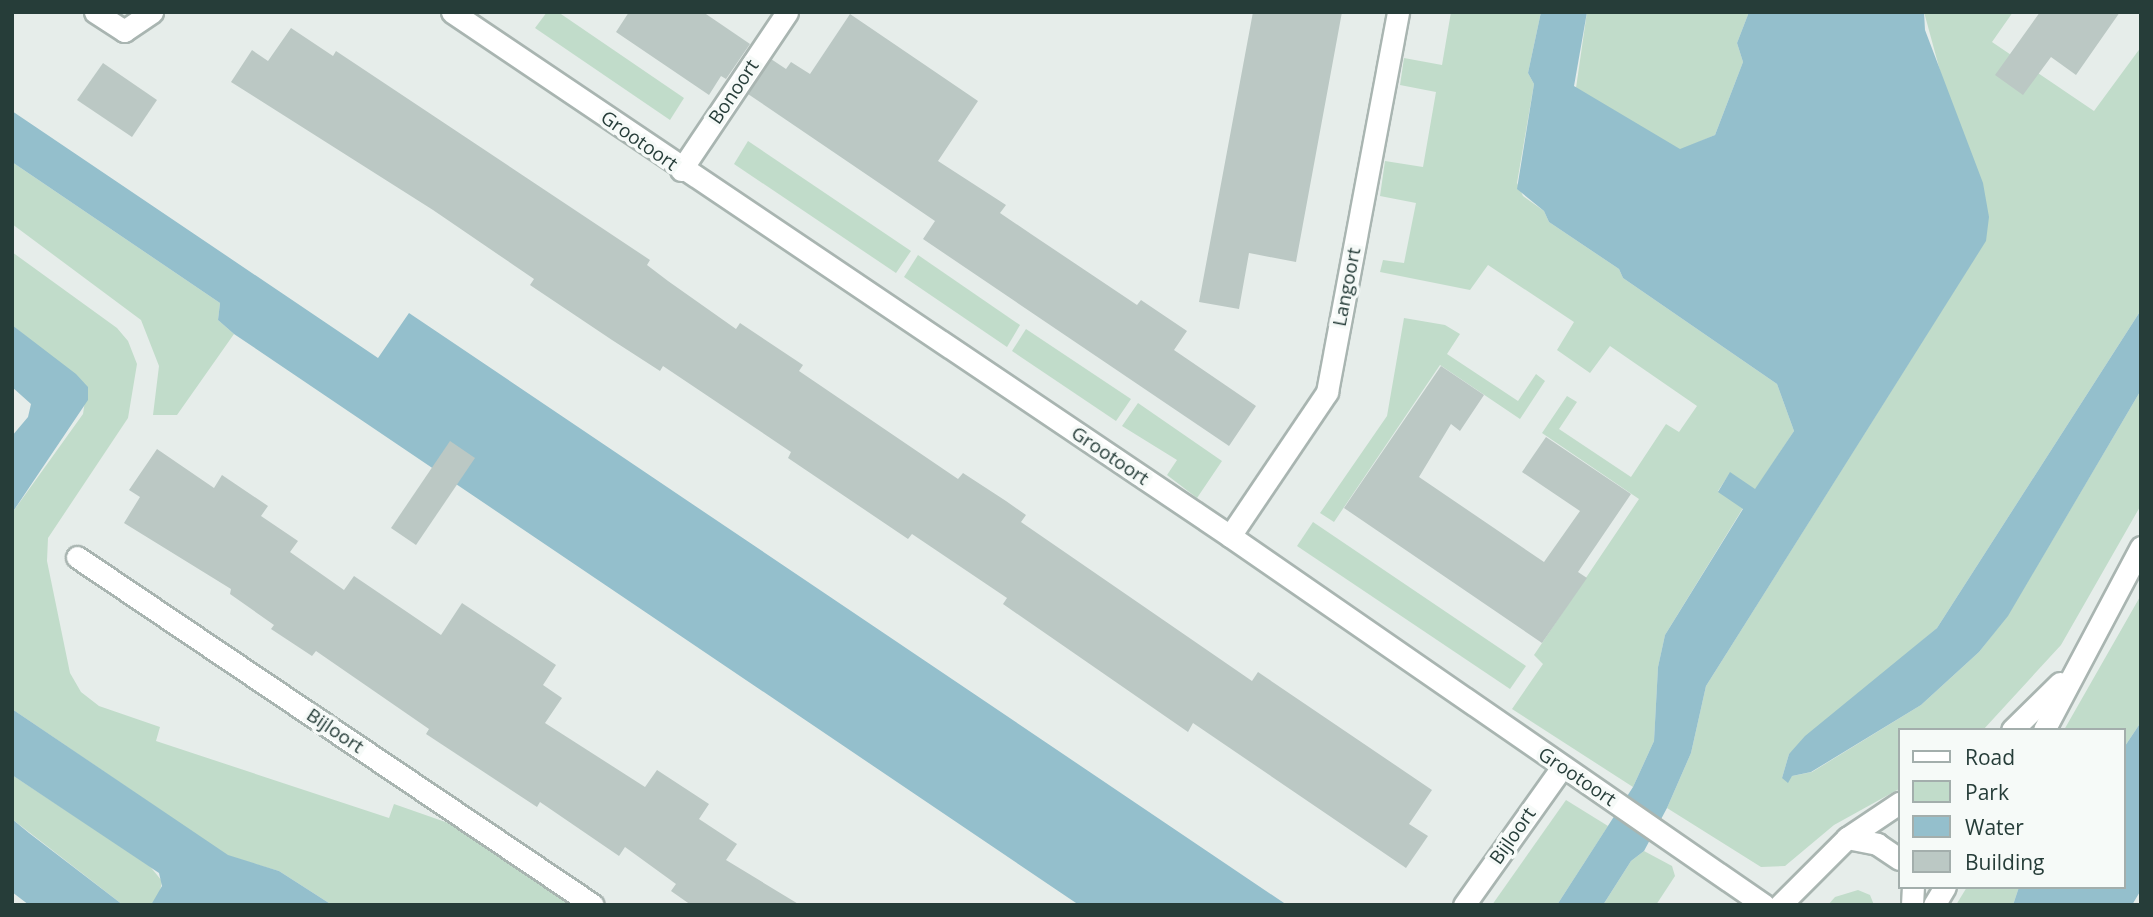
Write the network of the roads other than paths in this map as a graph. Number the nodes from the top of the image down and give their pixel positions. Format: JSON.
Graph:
{"nodes":[{"id":1,"x":95,"y":12,"type":"edge"},
{"id":2,"x":152,"y":12,"type":"edge"},
{"id":3,"x":452,"y":12,"type":"edge"},
{"id":4,"x":787,"y":12,"type":"edge"},
{"id":5,"x":1398,"y":12,"type":"edge"},
{"id":6,"x":681,"y":170,"type":"junction"},
{"id":7,"x":1230,"y":536,"type":"junction"},
{"id":8,"x":2141,"y":547,"type":"edge"},
{"id":9,"x":77,"y":557,"type":"dead end"},
{"id":10,"x":2071,"y":671,"type":"junction"},
{"id":11,"x":2014,"y":728,"type":"edge"},
{"id":12,"x":2045,"y":728,"type":"edge"},
{"id":13,"x":1562,"y":767,"type":"junction"},
{"id":14,"x":1898,"y":804,"type":"edge"},
{"id":15,"x":1847,"y":838,"type":"junction"},
{"id":16,"x":1898,"y":858,"type":"edge"},
{"id":17,"x":1944,"y":889,"type":"edge"},
{"id":18,"x":593,"y":905,"type":"edge"},
{"id":19,"x":1464,"y":905,"type":"edge"},
{"id":20,"x":1764,"y":905,"type":"edge"},
{"id":21,"x":1780,"y":905,"type":"edge"},
{"id":22,"x":1934,"y":905,"type":"edge"}],
"edges":[{"from":1,"to":2,"type":"street"},
{"from":3,"to":6,"type":"street","name":"Grootoort"},
{"from":4,"to":6,"type":"street","name":"Bonoort"},
{"from":5,"to":7,"type":"street","name":"Langoort"},
{"from":6,"to":7,"type":"street","name":"Grootoort"},
{"from":7,"to":13,"type":"street","name":"Grootoort"},
{"from":8,"to":10,"type":"street"},
{"from":9,"to":18,"type":"street","name":"Bijloort"},
{"from":10,"to":11,"type":"street"},
{"from":10,"to":12,"type":"street"},
{"from":13,"to":19,"type":"street","name":"Bijloort"},
{"from":13,"to":20,"type":"street","name":"Grootoort"},
{"from":14,"to":15,"type":"street"},
{"from":15,"to":16,"type":"street"},
{"from":15,"to":21,"type":"street"},
{"from":17,"to":22,"type":"street"}]}
